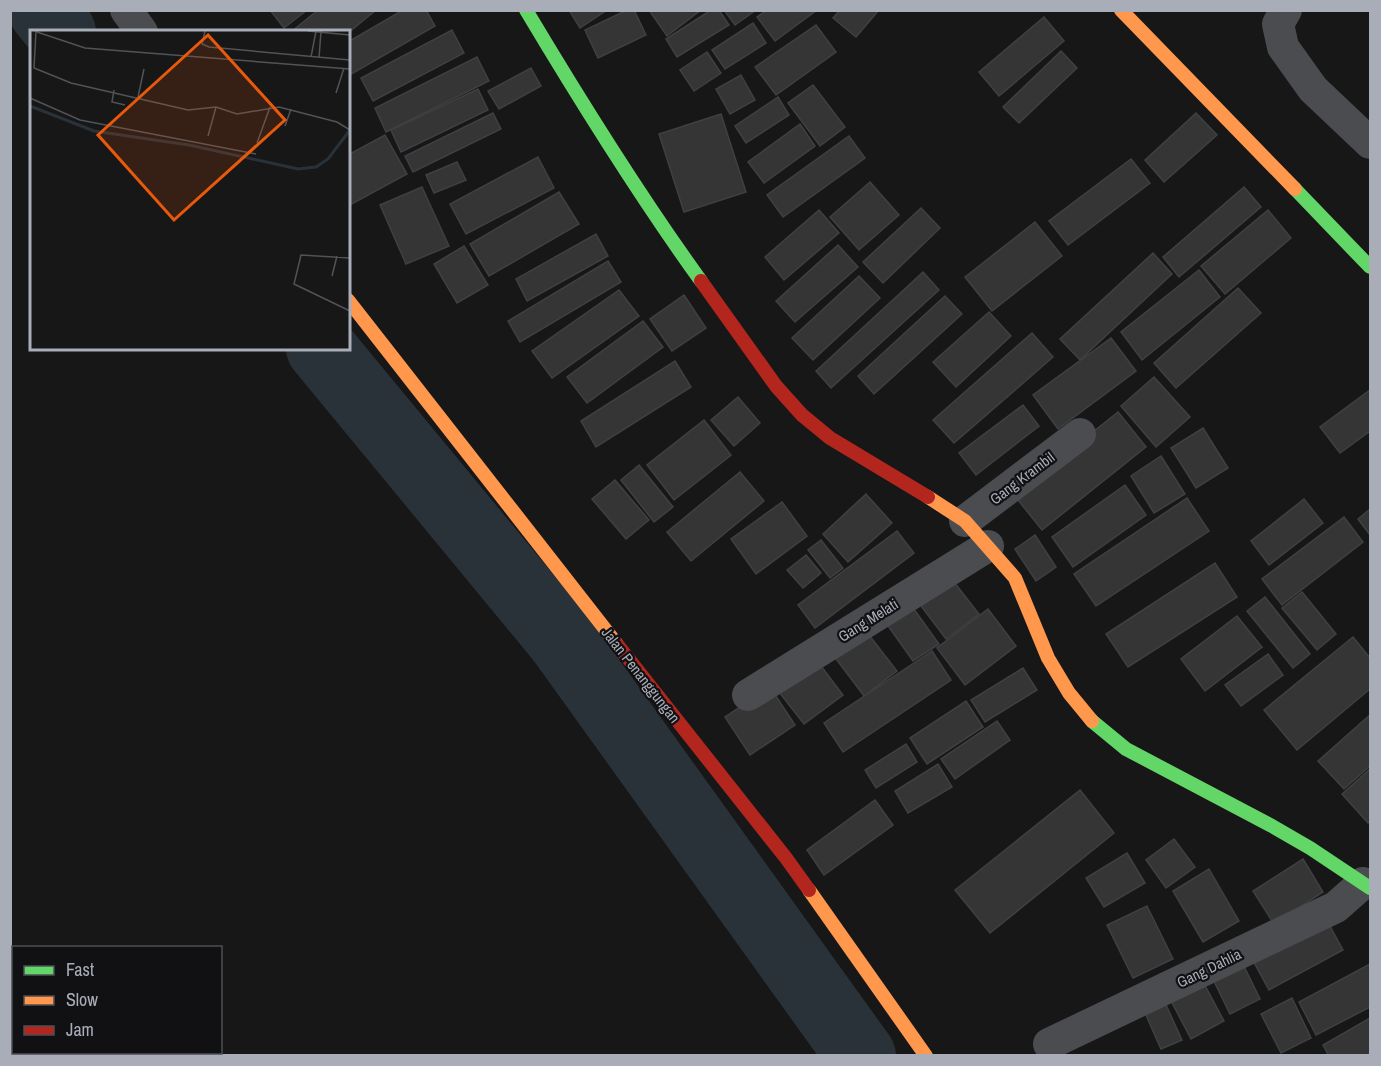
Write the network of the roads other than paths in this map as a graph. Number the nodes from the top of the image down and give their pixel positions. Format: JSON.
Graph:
{"nodes":[{"id":1,"x":126,"y":10,"type":"edge"},
{"id":2,"x":526,"y":10,"type":"edge"},
{"id":3,"x":1121,"y":10,"type":"edge"},
{"id":4,"x":1286,"y":10,"type":"edge"},
{"id":5,"x":141,"y":30,"type":"edge"},
{"id":6,"x":1371,"y":143,"type":"edge"},
{"id":7,"x":1371,"y":267,"type":"edge"},
{"id":8,"x":350,"y":303,"type":"edge"},
{"id":9,"x":1080,"y":434,"type":"dead end"},
{"id":10,"x":964,"y":521,"type":"junction"},
{"id":11,"x":988,"y":546,"type":"junction"},
{"id":12,"x":748,"y":695,"type":"dead end"},
{"id":13,"x":1367,"y":885,"type":"edge"},
{"id":14,"x":1049,"y":1044,"type":"dead end"},
{"id":15,"x":926,"y":1056,"type":"edge"}],
"edges":[{"from":1,"to":5,"type":"street"},
{"from":2,"to":10,"type":"street"},
{"from":3,"to":7,"type":"street"},
{"from":4,"to":6,"type":"street"},
{"from":8,"to":15,"type":"street","name":"Jalan Penanggungan"},
{"from":9,"to":10,"type":"street","name":"Gang Krambil"},
{"from":10,"to":11,"type":"street"},
{"from":11,"to":12,"type":"street","name":"Gang Melati"},
{"from":11,"to":13,"type":"street"},
{"from":13,"to":14,"type":"street","name":"Gang Dahlia"}]}
